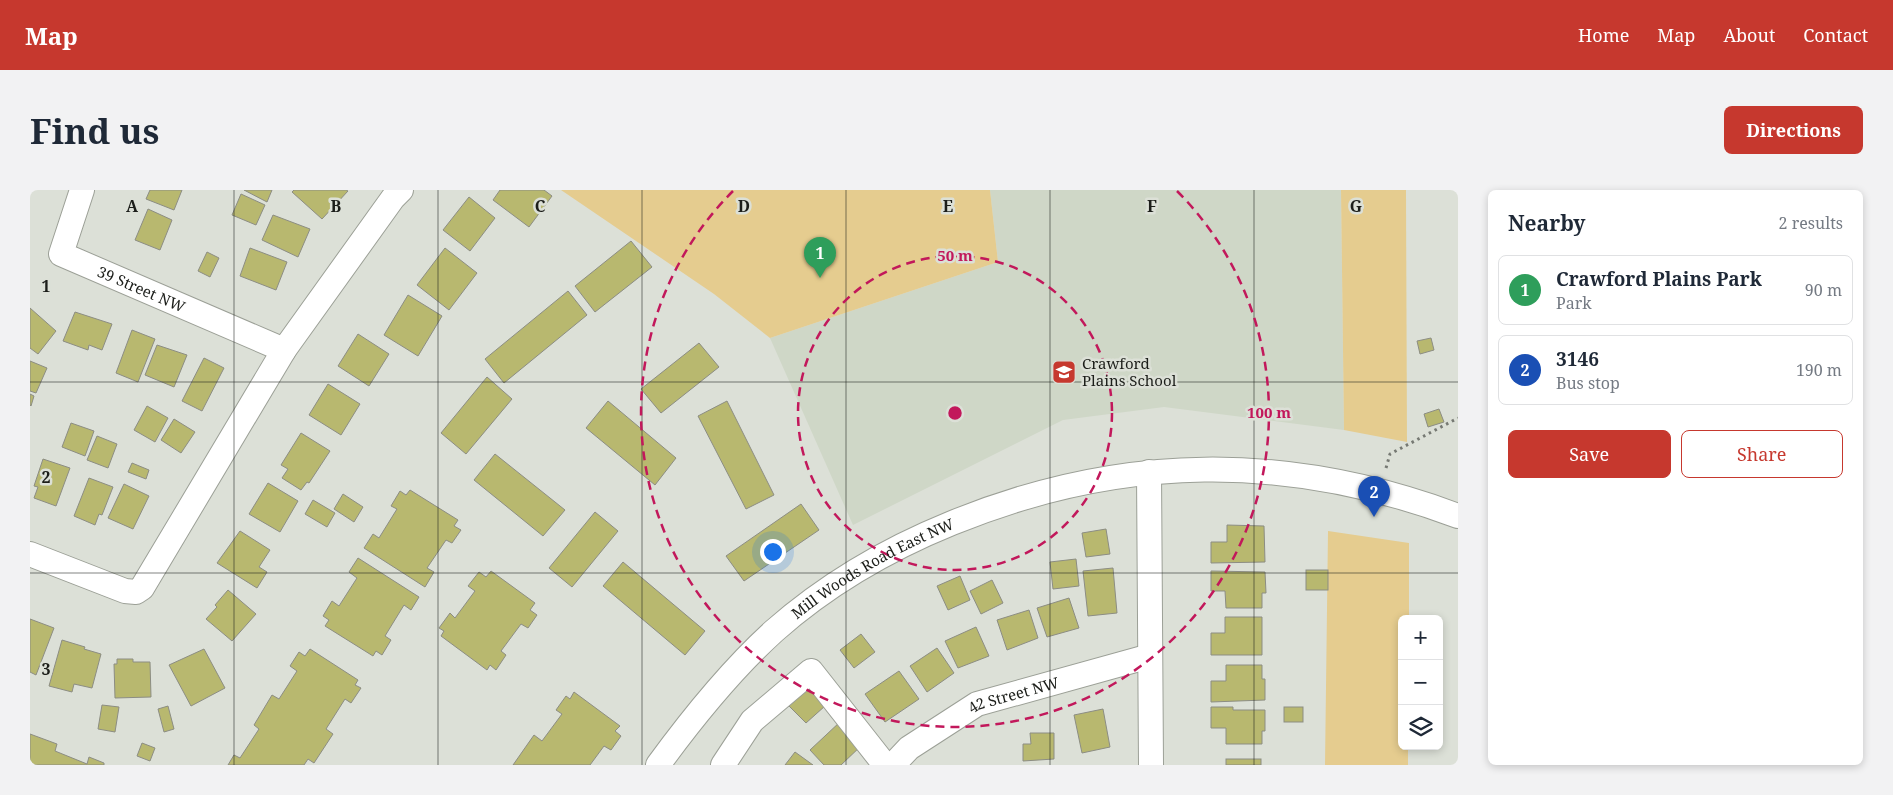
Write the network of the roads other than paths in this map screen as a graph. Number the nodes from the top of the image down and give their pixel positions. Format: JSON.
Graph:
{"nodes":[{"id":1,"x":82,"y":190,"type":"edge"},
{"id":2,"x":401,"y":190,"type":"edge"},
{"id":3,"x":284,"y":350,"type":"junction"},
{"id":4,"x":1149,"y":472,"type":"junction"},
{"id":5,"x":1458,"y":516,"type":"edge"},
{"id":6,"x":30,"y":554,"type":"edge"},
{"id":7,"x":1150,"y":656,"type":"junction"},
{"id":8,"x":658,"y":765,"type":"edge"},
{"id":9,"x":723,"y":765,"type":"edge"},
{"id":10,"x":885,"y":765,"type":"edge"},
{"id":11,"x":894,"y":765,"type":"edge"},
{"id":12,"x":1150,"y":765,"type":"edge"}],
"edges":[{"from":1,"to":3,"type":"street","name":"39 Street NW"},
{"from":2,"to":3,"type":"street"},
{"from":3,"to":6,"type":"street"},
{"from":4,"to":5,"type":"street","name":"Mill Woods Road East NW"},
{"from":4,"to":7,"type":"street"},
{"from":4,"to":8,"type":"street","name":"Mill Woods Road East NW"},
{"from":7,"to":11,"type":"street","name":"42 Street NW"},
{"from":7,"to":12,"type":"street"},
{"from":9,"to":10,"type":"street"}]}
